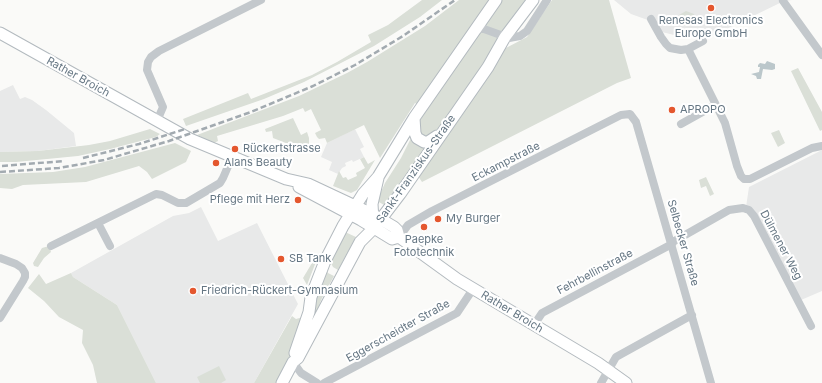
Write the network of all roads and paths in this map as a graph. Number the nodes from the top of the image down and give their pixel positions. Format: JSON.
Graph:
{"nodes":[{"id":1,"x":261,"y":0,"type":"edge"},
{"id":2,"x":496,"y":0,"type":"edge"},
{"id":3,"x":533,"y":0,"type":"edge"},
{"id":4,"x":547,"y":0,"type":"edge"},
{"id":5,"x":783,"y":1,"type":"edge"},
{"id":6,"x":651,"y":19,"type":"dead end"},
{"id":7,"x":477,"y":29,"type":"junction"},
{"id":8,"x":0,"y":33,"type":"edge"},
{"id":9,"x":505,"y":37,"type":"junction"},
{"id":10,"x":703,"y":41,"type":"dead end"},
{"id":11,"x":688,"y":49,"type":"junction"},
{"id":12,"x":822,"y":55,"type":"edge"},
{"id":13,"x":715,"y":106,"type":"junction"},
{"id":14,"x":628,"y":113,"type":"joint"},
{"id":15,"x":414,"y":118,"type":"junction"},
{"id":16,"x":157,"y":121,"type":"junction"},
{"id":17,"x":681,"y":124,"type":"dead end"},
{"id":18,"x":441,"y":134,"type":"junction"},
{"id":19,"x":822,"y":146,"type":"edge"},
{"id":20,"x":232,"y":157,"type":"junction"},
{"id":21,"x":378,"y":177,"type":"junction"},
{"id":22,"x":391,"y":206,"type":"junction"},
{"id":23,"x":353,"y":210,"type":"junction"},
{"id":24,"x":361,"y":220,"type":"junction"},
{"id":25,"x":376,"y":220,"type":"junction"},
{"id":26,"x":98,"y":223,"type":"junction"},
{"id":27,"x":396,"y":232,"type":"junction"},
{"id":28,"x":360,"y":242,"type":"junction"},
{"id":29,"x":671,"y":243,"type":"junction"},
{"id":30,"x":51,"y":246,"type":"dead end"},
{"id":31,"x":110,"y":246,"type":"dead end"},
{"id":32,"x":0,"y":258,"type":"edge"},
{"id":33,"x":325,"y":261,"type":"junction"},
{"id":34,"x":344,"y":271,"type":"junction"},
{"id":35,"x":473,"y":289,"type":"junction"},
{"id":36,"x":692,"y":315,"type":"junction"},
{"id":37,"x":0,"y":318,"type":"edge"},
{"id":38,"x":534,"y":325,"type":"junction"},
{"id":39,"x":811,"y":326,"type":"dead end"},
{"id":40,"x":294,"y":362,"type":"junction"},
{"id":41,"x":609,"y":370,"type":"junction"},
{"id":42,"x":282,"y":383,"type":"edge"},
{"id":43,"x":317,"y":383,"type":"edge"},
{"id":44,"x":324,"y":383,"type":"edge"},
{"id":45,"x":601,"y":383,"type":"edge"},
{"id":46,"x":626,"y":383,"type":"edge"},
{"id":47,"x":711,"y":383,"type":"edge"}],
"edges":[{"from":1,"to":16,"type":"street"},
{"from":2,"to":7,"type":"main road","name":"Sankt-Franziskus-Straße"},
{"from":3,"to":9,"type":"main road","name":"Sankt-Franziskus-Straße"},
{"from":4,"to":9,"type":"street"},
{"from":5,"to":12,"type":"street"},
{"from":6,"to":11,"type":"street"},
{"from":7,"to":9,"type":"street"},
{"from":7,"to":15,"type":"main road","name":"Sankt-Franziskus-Straße"},
{"from":8,"to":16,"type":"main road","name":"Rather Broich"},
{"from":9,"to":18,"type":"main road","name":"Sankt-Franziskus-Straße"},
{"from":10,"to":11,"type":"street"},
{"from":11,"to":13,"type":"street"},
{"from":13,"to":17,"type":"street"},
{"from":13,"to":19,"type":"street"},
{"from":14,"to":27,"type":"street","name":"Eckampstraße"},
{"from":14,"to":29,"type":"street","name":"Selbecker Straße"},
{"from":15,"to":18,"type":"main road"},
{"from":15,"to":21,"type":"main road","name":"Sankt-Franziskus-Straße"},
{"from":16,"to":20,"type":"main road","name":"Rather Broich"},
{"from":18,"to":22,"type":"main road","name":"Sankt-Franziskus-Straße"},
{"from":20,"to":23,"type":"main road","name":"Rather Broich"},
{"from":20,"to":26,"type":"street"},
{"from":21,"to":23,"type":"main road","name":"Sankt-Franziskus-Straße"},
{"from":21,"to":25,"type":"main road"},
{"from":22,"to":25,"type":"main road","name":"Sankt-Franziskus-Straße"},
{"from":22,"to":27,"type":"main road"},
{"from":23,"to":24,"type":"main road"},
{"from":23,"to":25,"type":"main road","name":"Rather Broich"},
{"from":23,"to":33,"type":"main road","name":"Sankt-Franziskus-Straße"},
{"from":24,"to":25,"type":"main road","name":"Rather Broich"},
{"from":24,"to":28,"type":"main road"},
{"from":25,"to":27,"type":"main road","name":"Rather Broich"},
{"from":25,"to":28,"type":"main road","name":"Sankt-Franziskus-Straße"},
{"from":26,"to":30,"type":"street"},
{"from":26,"to":31,"type":"street"},
{"from":27,"to":35,"type":"main road","name":"Rather Broich"},
{"from":28,"to":34,"type":"main road","name":"Sankt-Franziskus-Straße"},
{"from":29,"to":36,"type":"street","name":"Selbecker Straße"},
{"from":29,"to":38,"type":"street","name":"Fehrbellinstraße"},
{"from":29,"to":39,"type":"street","name":"Dülmener Weg"},
{"from":32,"to":37,"type":"street"},
{"from":33,"to":34,"type":"main road"},
{"from":33,"to":40,"type":"main road","name":"Sankt-Franziskus-Straße"},
{"from":34,"to":40,"type":"main road","name":"Sankt-Franziskus-Straße"},
{"from":35,"to":38,"type":"main road","name":"Rather Broich"},
{"from":35,"to":44,"type":"street","name":"Eggerscheidter Straße"},
{"from":36,"to":41,"type":"street"},
{"from":36,"to":47,"type":"street","name":"Selbecker Straße"},
{"from":38,"to":41,"type":"main road","name":"Rather Broich"},
{"from":40,"to":42,"type":"main road","name":"Sankt-Franziskus-Straße"},
{"from":40,"to":43,"type":"street"},
{"from":41,"to":45,"type":"street"},
{"from":41,"to":46,"type":"main road","name":"Rather Broich"}]}
